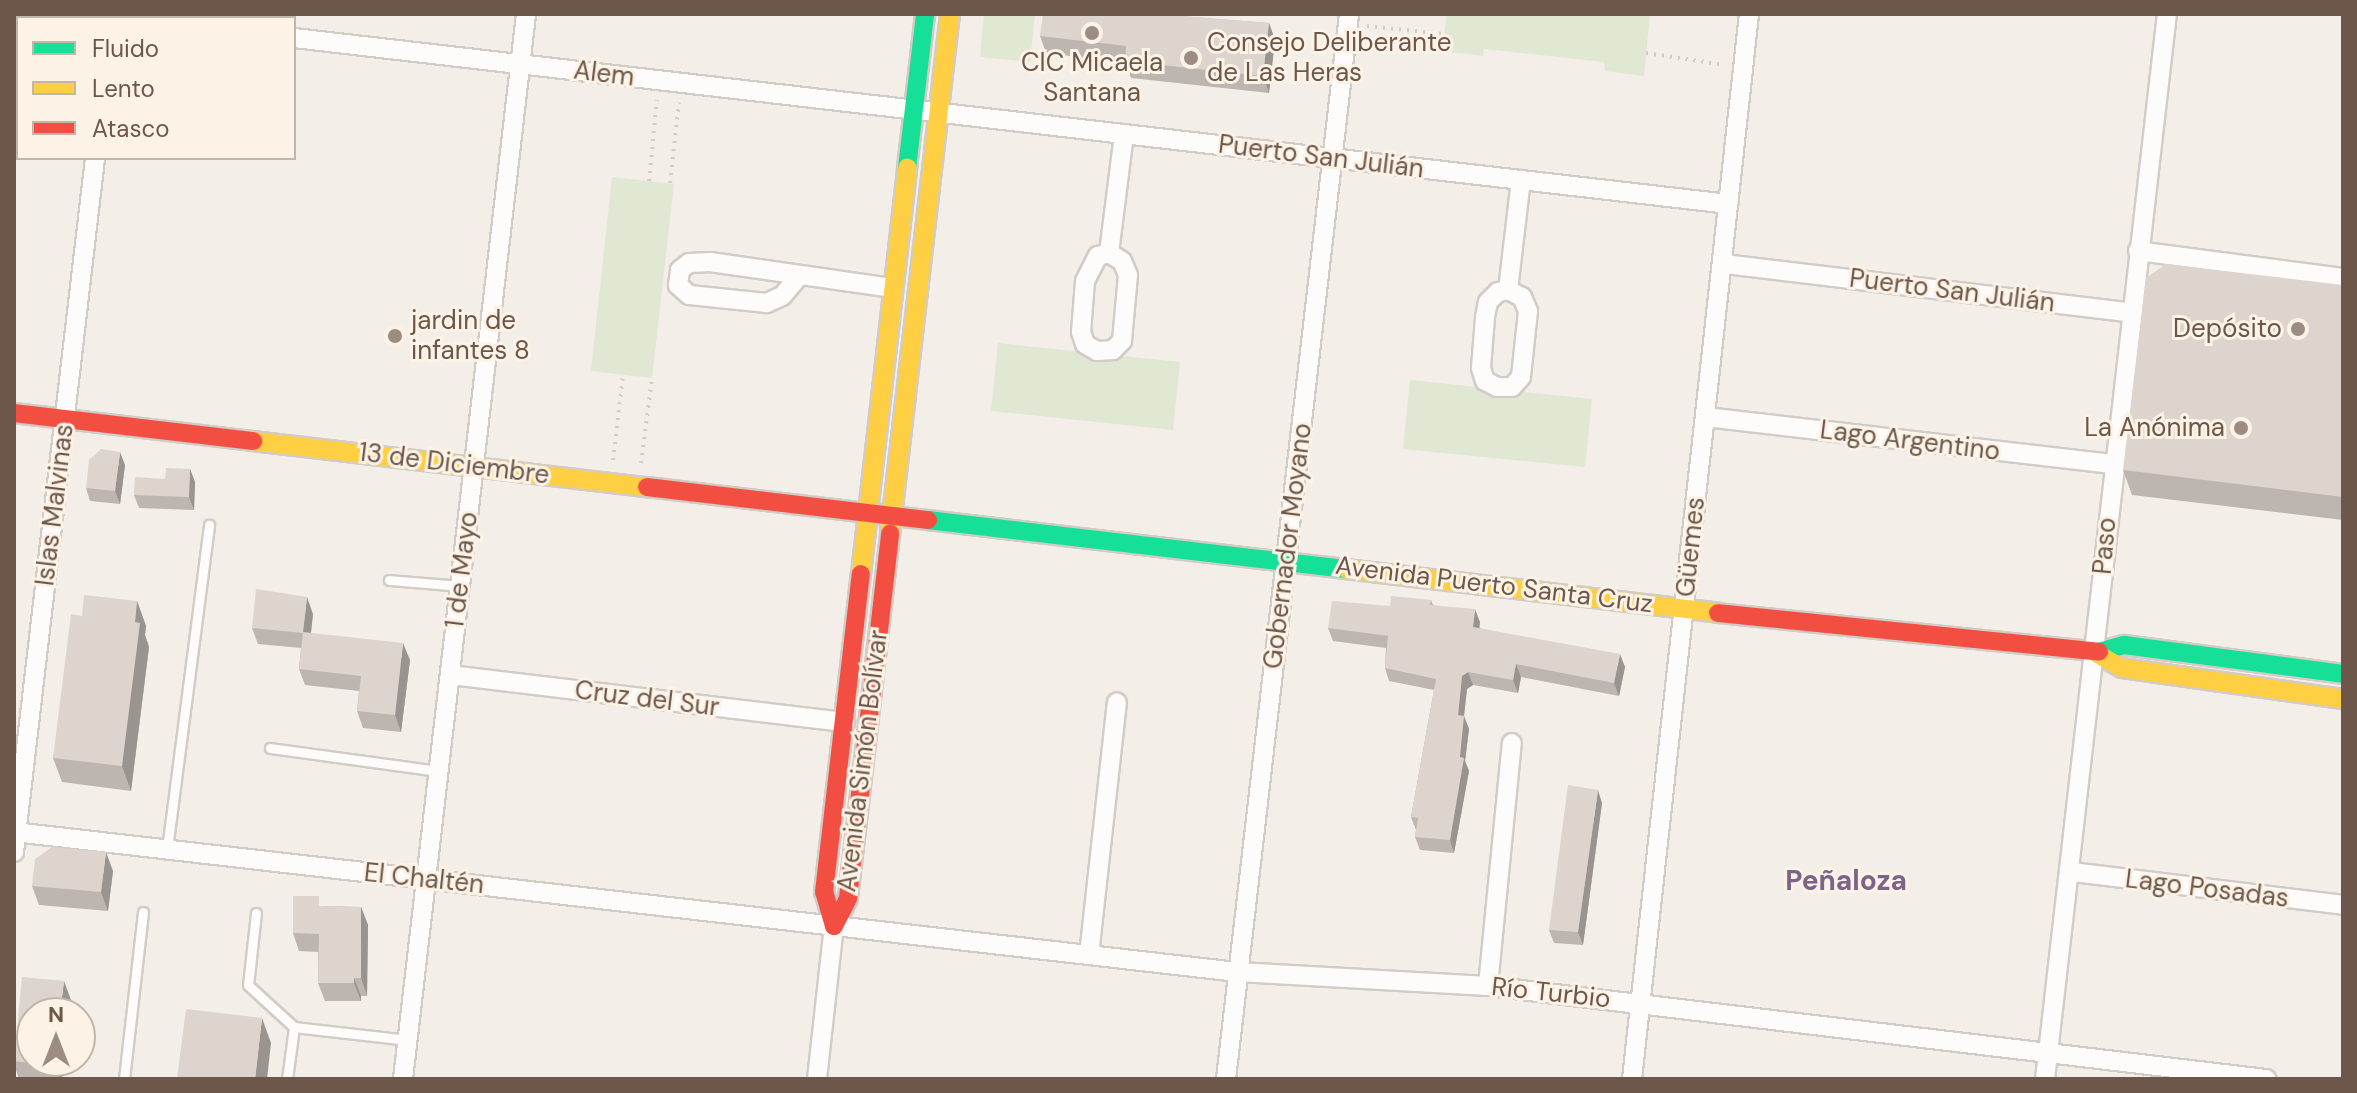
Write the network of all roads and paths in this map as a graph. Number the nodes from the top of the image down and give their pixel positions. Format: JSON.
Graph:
{"nodes":[{"id":1,"x":82,"y":14,"type":"edge"},
{"id":2,"x":526,"y":14,"type":"edge"},
{"id":3,"x":925,"y":14,"type":"edge"},
{"id":4,"x":950,"y":14,"type":"edge"},
{"id":5,"x":1749,"y":14,"type":"edge"},
{"id":6,"x":2167,"y":14,"type":"edge"},
{"id":7,"x":103,"y":16,"type":"edge"},
{"id":8,"x":1349,"y":19,"type":"edge"},
{"id":9,"x":1444,"y":34,"type":"dead end"},
{"id":10,"x":296,"y":38,"type":"edge"},
{"id":11,"x":1646,"y":53,"type":"dead end"},
{"id":12,"x":520,"y":64,"type":"junction"},
{"id":13,"x":1743,"y":67,"type":"junction"},
{"id":14,"x":660,"y":80,"type":"junction"},
{"id":15,"x":682,"y":83,"type":"junction"},
{"id":16,"x":914,"y":110,"type":"junction"},
{"id":17,"x":939,"y":113,"type":"junction"},
{"id":18,"x":1124,"y":134,"type":"junction"},
{"id":19,"x":1332,"y":158,"type":"junction"},
{"id":20,"x":95,"y":160,"type":"edge"},
{"id":21,"x":1521,"y":180,"type":"junction"},
{"id":22,"x":649,"y":181,"type":"dead end"},
{"id":23,"x":670,"y":183,"type":"dead end"},
{"id":24,"x":1728,"y":204,"type":"junction"},
{"id":25,"x":2138,"y":251,"type":"junction"},
{"id":26,"x":1109,"y":253,"type":"junction"},
{"id":27,"x":1724,"y":264,"type":"junction"},
{"id":28,"x":799,"y":276,"type":"junction"},
{"id":29,"x":2343,"y":278,"type":"edge"},
{"id":30,"x":893,"y":288,"type":"junction"},
{"id":31,"x":1508,"y":290,"type":"junction"},
{"id":32,"x":2132,"y":313,"type":"junction"},
{"id":33,"x":623,"y":375,"type":"dead end"},
{"id":34,"x":652,"y":378,"type":"dead end"},
{"id":35,"x":14,"y":413,"type":"edge"},
{"id":36,"x":1706,"y":417,"type":"junction"},
{"id":37,"x":65,"y":419,"type":"junction"},
{"id":38,"x":2114,"y":464,"type":"junction"},
{"id":39,"x":474,"y":466,"type":"junction"},
{"id":40,"x":611,"y":482,"type":"junction"},
{"id":41,"x":639,"y":485,"type":"junction"},
{"id":42,"x":869,"y":511,"type":"junction"},
{"id":43,"x":894,"y":514,"type":"junction"},
{"id":44,"x":209,"y":525,"type":"dead end"},
{"id":45,"x":1286,"y":559,"type":"junction"},
{"id":46,"x":389,"y":580,"type":"dead end"},
{"id":47,"x":460,"y":586,"type":"junction"},
{"id":48,"x":1684,"y":609,"type":"junction"},
{"id":49,"x":2096,"y":653,"type":"junction"},
{"id":50,"x":2343,"y":674,"type":"edge"},
{"id":51,"x":450,"y":675,"type":"junction"},
{"id":52,"x":2343,"y":699,"type":"edge"},
{"id":53,"x":1117,"y":703,"type":"dead end"},
{"id":54,"x":845,"y":722,"type":"junction"},
{"id":55,"x":1512,"y":743,"type":"dead end"},
{"id":56,"x":270,"y":748,"type":"dead end"},
{"id":57,"x":439,"y":771,"type":"junction"},
{"id":58,"x":15,"y":832,"type":"edge"},
{"id":59,"x":167,"y":849,"type":"junction"},
{"id":60,"x":14,"y":852,"type":"edge"},
{"id":61,"x":2072,"y":872,"type":"junction"},
{"id":62,"x":426,"y":879,"type":"junction"},
{"id":63,"x":2343,"y":905,"type":"edge"},
{"id":64,"x":143,"y":912,"type":"dead end"},
{"id":65,"x":256,"y":913,"type":"dead end"},
{"id":66,"x":834,"y":926,"type":"junction"},
{"id":67,"x":1089,"y":955,"type":"junction"},
{"id":68,"x":1238,"y":972,"type":"junction"},
{"id":69,"x":1488,"y":986,"type":"junction"},
{"id":70,"x":1640,"y":1003,"type":"junction"},
{"id":71,"x":294,"y":1027,"type":"junction"},
{"id":72,"x":408,"y":1040,"type":"junction"},
{"id":73,"x":2048,"y":1052,"type":"junction"},
{"id":74,"x":124,"y":1079,"type":"edge"},
{"id":75,"x":287,"y":1079,"type":"edge"},
{"id":76,"x":403,"y":1079,"type":"edge"},
{"id":77,"x":817,"y":1079,"type":"edge"},
{"id":78,"x":1226,"y":1079,"type":"edge"},
{"id":79,"x":1632,"y":1079,"type":"edge"},
{"id":80,"x":2045,"y":1079,"type":"edge"},
{"id":81,"x":2266,"y":1079,"type":"edge"}],
"edges":[{"from":1,"to":7,"type":"street"},
{"from":2,"to":12,"type":"street","name":"1 de Mayo"},
{"from":3,"to":16,"type":"street","name":"Avenida Simón Bolívar"},
{"from":4,"to":17,"type":"street","name":"Avenida Simón Bolívar"},
{"from":5,"to":13,"type":"street","name":"Güemes"},
{"from":6,"to":25,"type":"street","name":"Paso"},
{"from":8,"to":9,"type":"path"},
{"from":8,"to":19,"type":"street","name":"Gobernador Moyano"},
{"from":10,"to":12,"type":"street","name":"Alem"},
{"from":11,"to":13,"type":"path"},
{"from":12,"to":14,"type":"street","name":"Alem"},
{"from":12,"to":39,"type":"street","name":"1 de Mayo"},
{"from":13,"to":24,"type":"street","name":"Güemes"},
{"from":14,"to":15,"type":"street","name":"Alem"},
{"from":14,"to":22,"type":"path"},
{"from":15,"to":16,"type":"street","name":"Alem"},
{"from":15,"to":23,"type":"path"},
{"from":16,"to":17,"type":"street","name":"Puerto San Julián"},
{"from":16,"to":30,"type":"street","name":"Avenida Simón Bolívar"},
{"from":17,"to":18,"type":"street","name":"Puerto San Julián"},
{"from":17,"to":43,"type":"street","name":"Avenida Simón Bolívar"},
{"from":18,"to":19,"type":"street","name":"Puerto San Julián"},
{"from":18,"to":26,"type":"street"},
{"from":19,"to":21,"type":"street","name":"Puerto San Julián"},
{"from":19,"to":45,"type":"street","name":"Gobernador Moyano"},
{"from":20,"to":37,"type":"street","name":"Islas Malvinas"},
{"from":21,"to":24,"type":"street","name":"Puerto San Julián"},
{"from":21,"to":31,"type":"street"},
{"from":24,"to":27,"type":"street","name":"Güemes"},
{"from":25,"to":29,"type":"street"},
{"from":25,"to":32,"type":"street","name":"Paso"},
{"from":26,"to":26,"type":"street"},
{"from":27,"to":32,"type":"street","name":"Puerto San Julián"},
{"from":27,"to":36,"type":"street","name":"Güemes"},
{"from":28,"to":28,"type":"street"},
{"from":28,"to":30,"type":"street"},
{"from":30,"to":42,"type":"street","name":"Avenida Simón Bolívar"},
{"from":31,"to":31,"type":"street"},
{"from":32,"to":38,"type":"street","name":"Paso"},
{"from":33,"to":40,"type":"path"},
{"from":34,"to":41,"type":"path"},
{"from":35,"to":37,"type":"street","name":"13 de Diciembre"},
{"from":36,"to":38,"type":"street","name":"Lago Argentino"},
{"from":36,"to":48,"type":"street","name":"Güemes"},
{"from":37,"to":39,"type":"street","name":"13 de Diciembre"},
{"from":37,"to":58,"type":"street","name":"Islas Malvinas"},
{"from":38,"to":49,"type":"street","name":"Paso"},
{"from":39,"to":40,"type":"street","name":"13 de Diciembre"},
{"from":39,"to":47,"type":"street","name":"1 de Mayo"},
{"from":40,"to":41,"type":"street","name":"13 de Diciembre"},
{"from":41,"to":42,"type":"street","name":"13 de Diciembre"},
{"from":42,"to":43,"type":"street","name":"13 de Diciembre"},
{"from":42,"to":54,"type":"street","name":"Avenida Simón Bolívar"},
{"from":43,"to":45,"type":"street","name":"Avenida Puerto Santa Cruz"},
{"from":43,"to":66,"type":"street","name":"Avenida Simón Bolívar"},
{"from":44,"to":59,"type":"lane"},
{"from":45,"to":48,"type":"street","name":"Avenida Puerto Santa Cruz"},
{"from":45,"to":68,"type":"street","name":"Gobernador Moyano"},
{"from":46,"to":47,"type":"lane"},
{"from":47,"to":51,"type":"street","name":"1 de Mayo"},
{"from":48,"to":49,"type":"street","name":"Avenida Puerto Santa Cruz"},
{"from":48,"to":70,"type":"street","name":"Güemes"},
{"from":49,"to":50,"type":"street","name":"Avenida Puerto Santa Cruz"},
{"from":49,"to":52,"type":"street","name":"Avenida Puerto Santa Cruz"},
{"from":49,"to":61,"type":"street","name":"Paso"},
{"from":51,"to":54,"type":"street","name":"Cruz del Sur"},
{"from":51,"to":57,"type":"street","name":"1 de Mayo"},
{"from":53,"to":67,"type":"street"},
{"from":54,"to":66,"type":"street","name":"Avenida Simón Bolívar"},
{"from":55,"to":69,"type":"street"},
{"from":56,"to":57,"type":"lane"},
{"from":57,"to":62,"type":"street","name":"1 de Mayo"},
{"from":58,"to":59,"type":"street","name":"El Chaltén"},
{"from":58,"to":60,"type":"street","name":"Islas Malvinas"},
{"from":59,"to":62,"type":"street","name":"El Chaltén"},
{"from":61,"to":63,"type":"street","name":"Lago Posadas"},
{"from":61,"to":73,"type":"street","name":"Paso"},
{"from":62,"to":66,"type":"street","name":"El Chaltén"},
{"from":62,"to":72,"type":"street","name":"1 de Mayo"},
{"from":64,"to":74,"type":"lane"},
{"from":65,"to":71,"type":"lane"},
{"from":66,"to":67,"type":"street","name":"Río Turbio"},
{"from":66,"to":77,"type":"street"},
{"from":67,"to":68,"type":"street","name":"Río Turbio"},
{"from":68,"to":69,"type":"street","name":"Río Turbio"},
{"from":68,"to":78,"type":"street","name":"Gobernador Moyano"},
{"from":69,"to":70,"type":"street","name":"Río Turbio"},
{"from":70,"to":73,"type":"street","name":"Río Turbio"},
{"from":70,"to":79,"type":"street","name":"Güemes"},
{"from":71,"to":72,"type":"lane"},
{"from":71,"to":75,"type":"lane"},
{"from":72,"to":76,"type":"street","name":"1 de Mayo"},
{"from":73,"to":80,"type":"street","name":"Paso"},
{"from":73,"to":81,"type":"street","name":"Río Turbio"}]}
